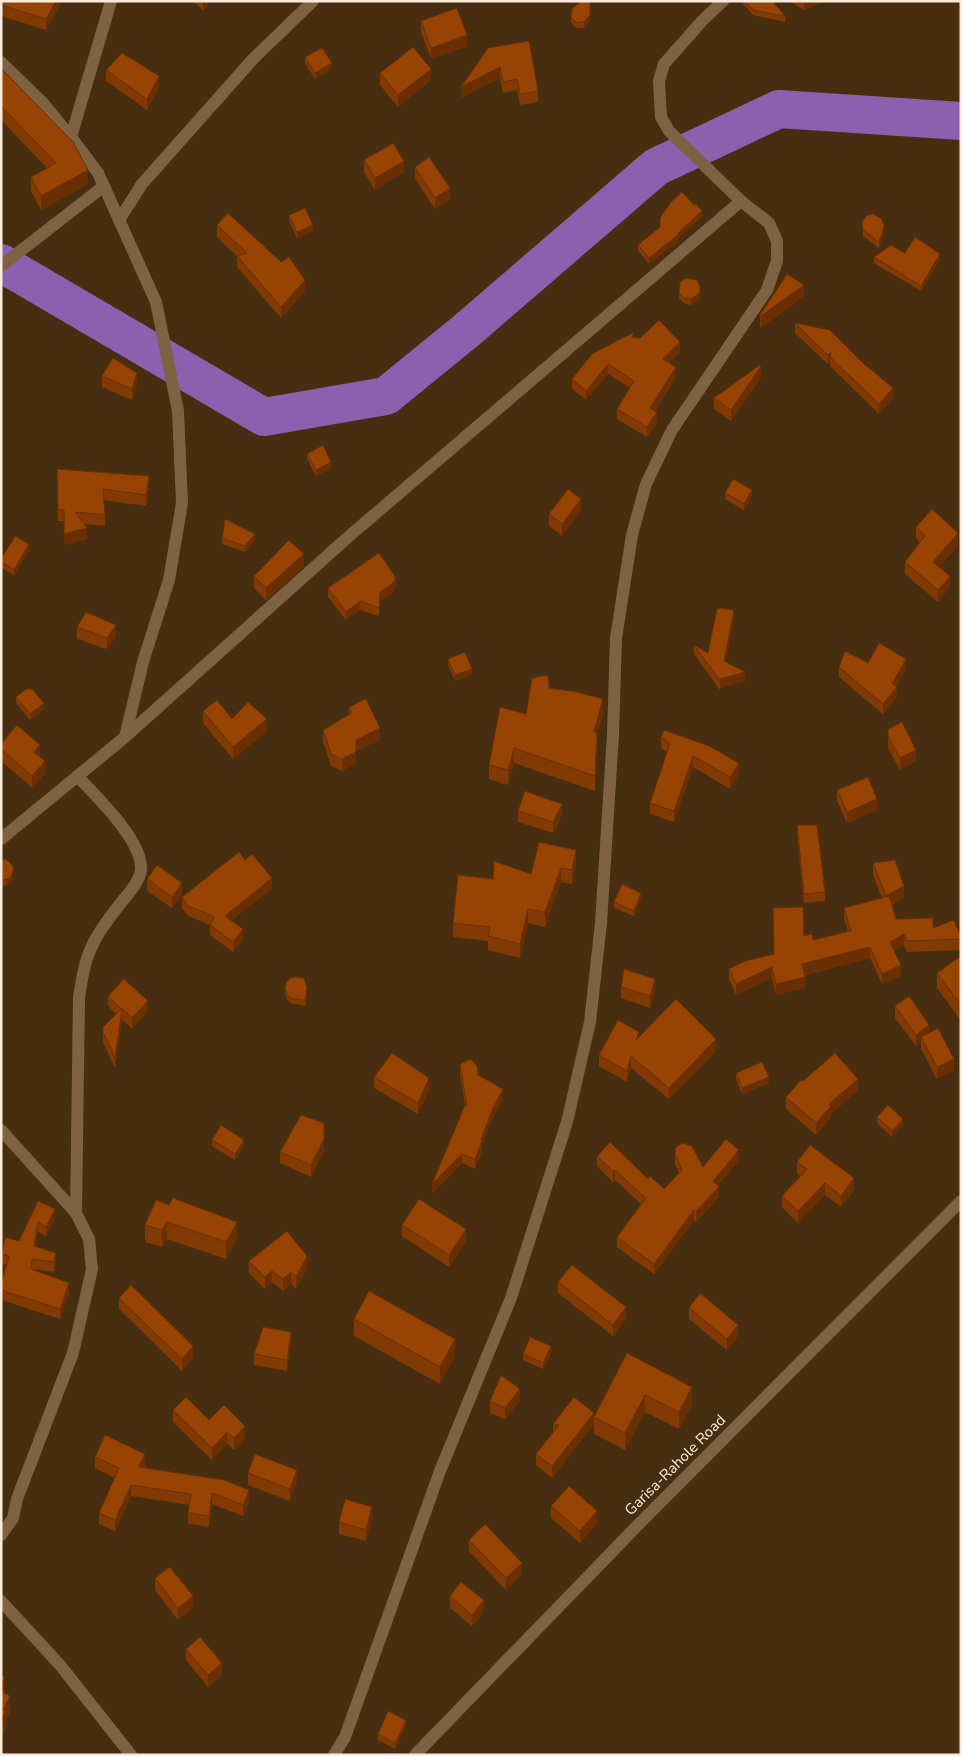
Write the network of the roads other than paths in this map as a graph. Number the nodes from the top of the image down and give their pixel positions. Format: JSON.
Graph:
{"nodes":[{"id":1,"x":111,"y":1,"type":"edge"},
{"id":2,"x":313,"y":1,"type":"edge"},
{"id":3,"x":723,"y":1,"type":"edge"},
{"id":4,"x":1,"y":62,"type":"edge"},
{"id":5,"x":71,"y":137,"type":"junction"},
{"id":6,"x":104,"y":186,"type":"junction"},
{"id":7,"x":741,"y":200,"type":"junction"},
{"id":8,"x":119,"y":220,"type":"junction"},
{"id":9,"x":1,"y":266,"type":"edge"},
{"id":10,"x":125,"y":737,"type":"junction"},
{"id":11,"x":77,"y":776,"type":"junction"},
{"id":12,"x":1,"y":838,"type":"edge"},
{"id":13,"x":1,"y":1130,"type":"edge"},
{"id":14,"x":961,"y":1201,"type":"edge"},
{"id":15,"x":76,"y":1213,"type":"junction"},
{"id":16,"x":1,"y":1535,"type":"edge"},
{"id":17,"x":1,"y":1601,"type":"edge"},
{"id":18,"x":131,"y":1755,"type":"edge"},
{"id":19,"x":334,"y":1755,"type":"edge"},
{"id":20,"x":415,"y":1755,"type":"edge"}],
"edges":[{"from":1,"to":5,"type":"street"},
{"from":2,"to":8,"type":"street"},
{"from":3,"to":7,"type":"street"},
{"from":4,"to":5,"type":"street"},
{"from":5,"to":6,"type":"street"},
{"from":6,"to":8,"type":"street"},
{"from":6,"to":9,"type":"street"},
{"from":7,"to":10,"type":"street"},
{"from":7,"to":19,"type":"street"},
{"from":8,"to":10,"type":"street"},
{"from":10,"to":11,"type":"street"},
{"from":11,"to":12,"type":"street"},
{"from":11,"to":15,"type":"street"},
{"from":13,"to":15,"type":"street"},
{"from":14,"to":20,"type":"street","name":"Garisa-Rahole Road"},
{"from":15,"to":16,"type":"street"},
{"from":17,"to":18,"type":"street"}]}
